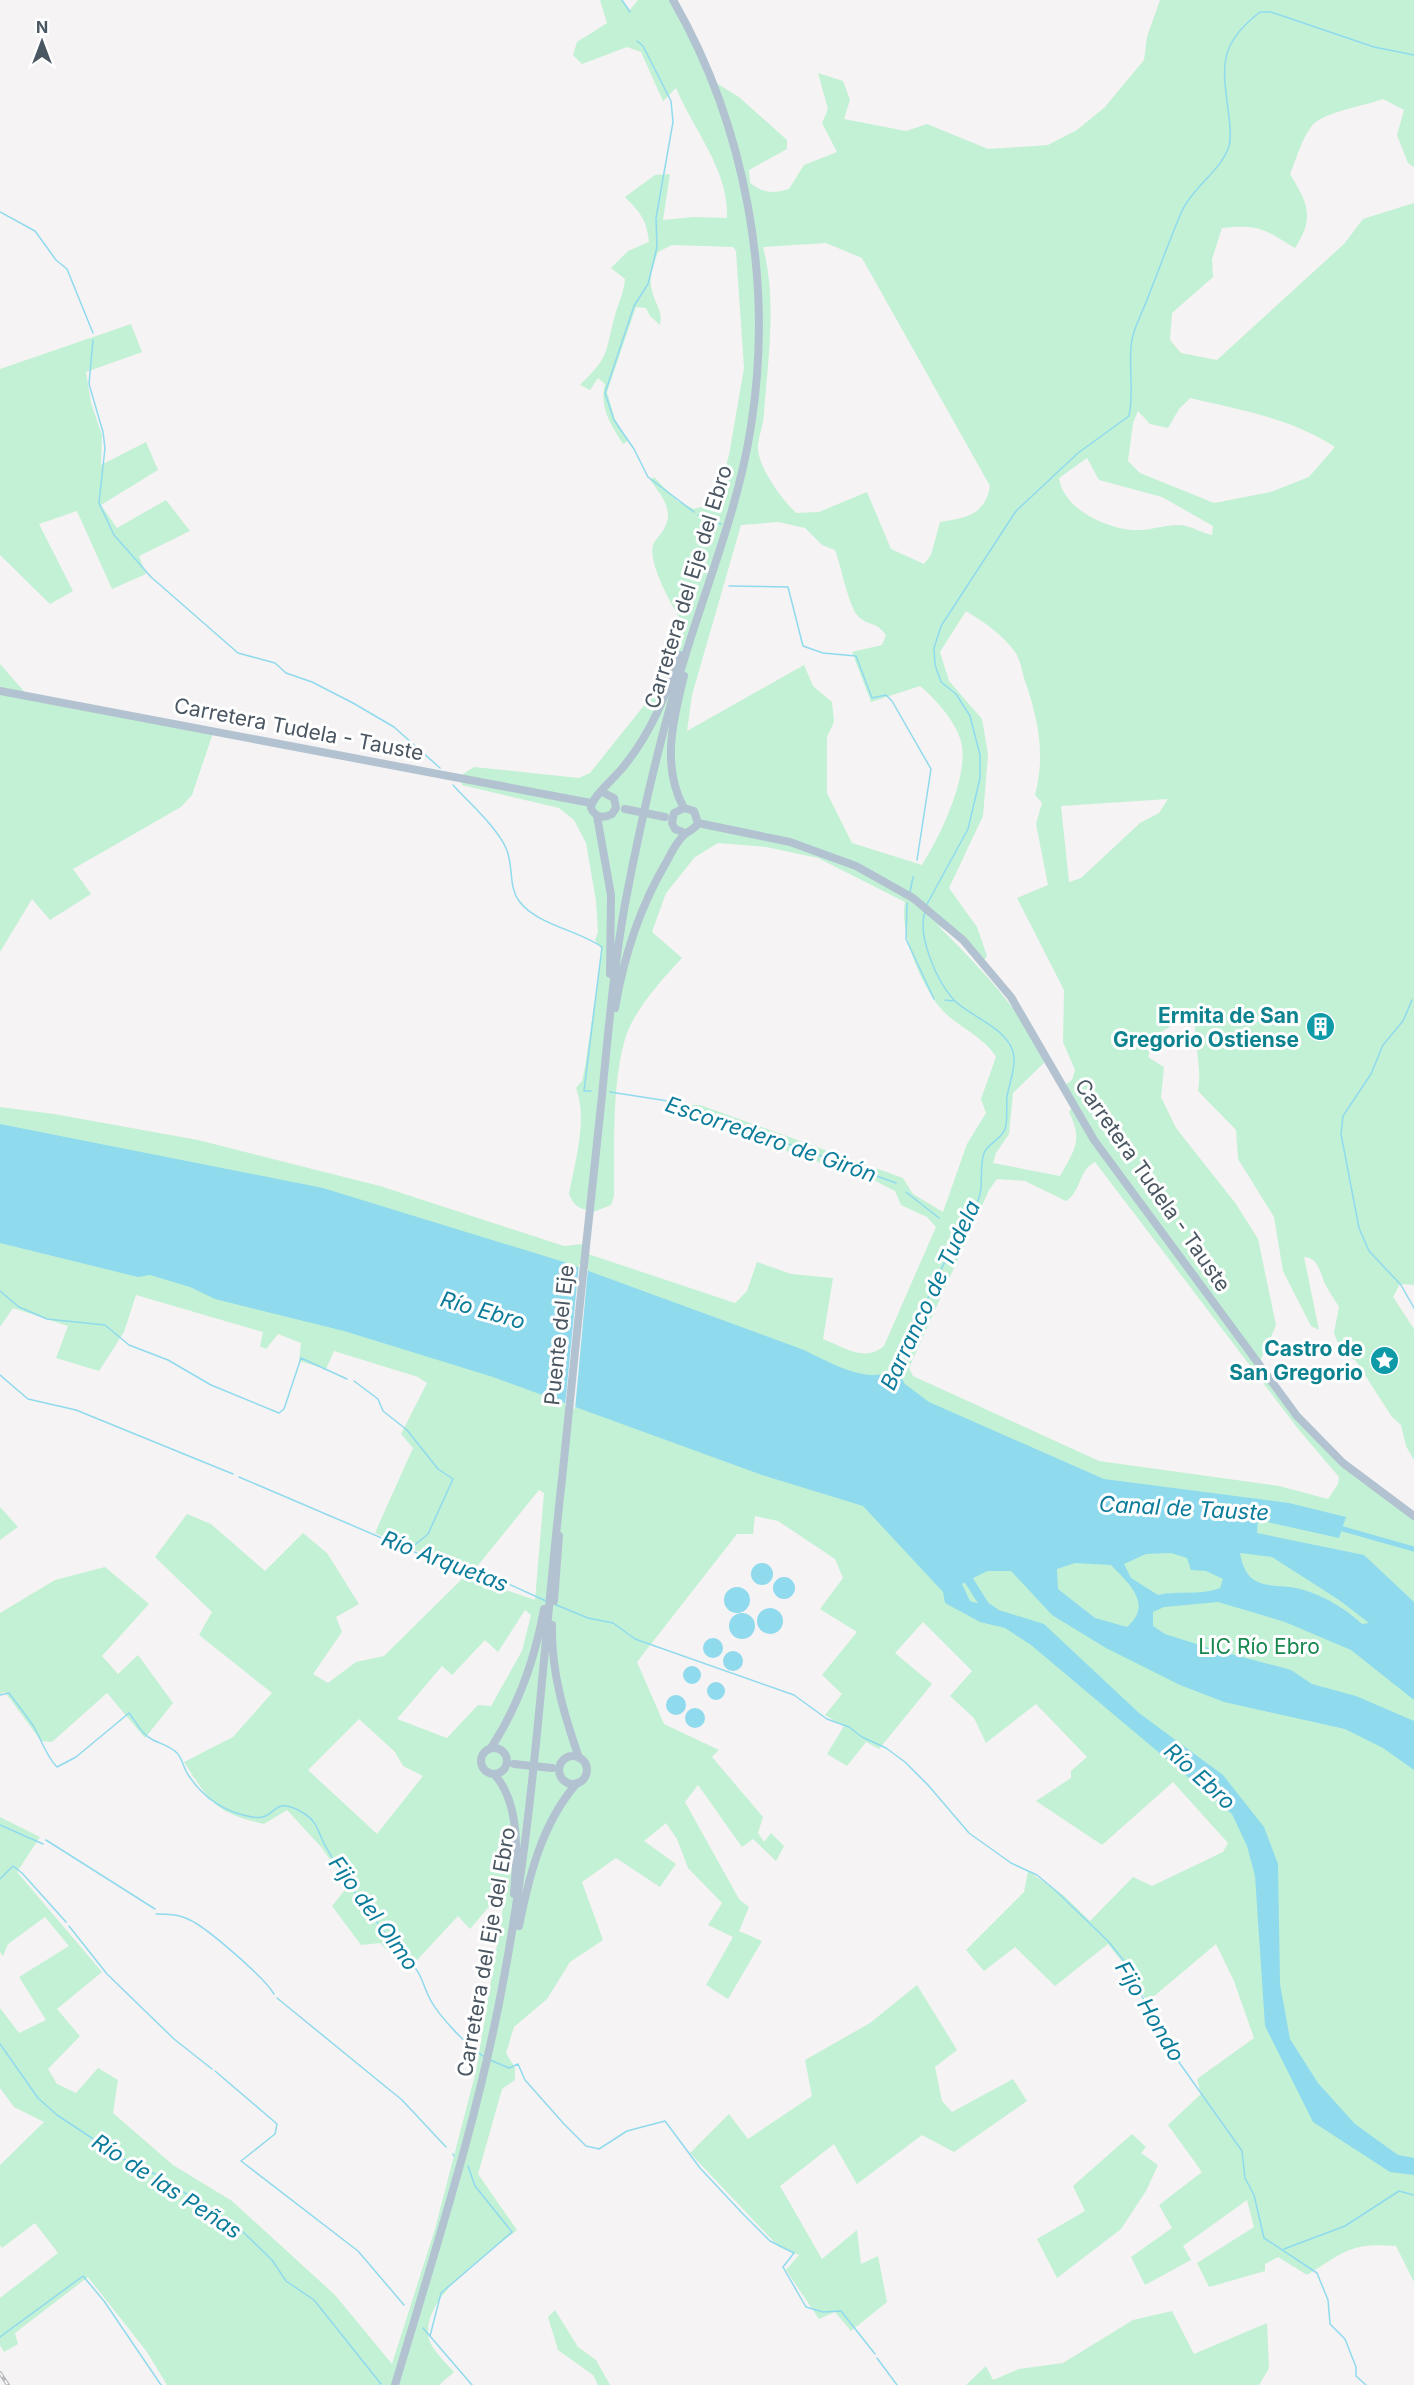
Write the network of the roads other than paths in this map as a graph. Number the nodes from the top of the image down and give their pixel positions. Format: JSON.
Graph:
{"nodes":[{"id":1,"x":673,"y":0,"type":"edge"},
{"id":2,"x":717,"y":559,"type":"junction"},
{"id":3,"x":701,"y":605,"type":"junction"},
{"id":4,"x":0,"y":691,"type":"edge"},
{"id":5,"x":602,"y":792,"type":"junction"},
{"id":6,"x":591,"y":802,"type":"junction"},
{"id":7,"x":620,"y":808,"type":"junction"},
{"id":8,"x":684,"y":808,"type":"junction"},
{"id":9,"x":597,"y":816,"type":"junction"},
{"id":10,"x":668,"y":817,"type":"junction"},
{"id":11,"x":698,"y":823,"type":"junction"},
{"id":12,"x":685,"y":833,"type":"junction"},
{"id":13,"x":605,"y":1061,"type":"junction"},
{"id":14,"x":601,"y":1107,"type":"junction"},
{"id":15,"x":591,"y":1194,"type":"joint"},
{"id":16,"x":562,"y":1479,"type":"joint"},
{"id":17,"x":558,"y":1514,"type":"junction"},
{"id":18,"x":1414,"y":1516,"type":"edge"},
{"id":19,"x":553,"y":1548,"type":"junction"},
{"id":20,"x":491,"y":1748,"type":"junction"},
{"id":21,"x":579,"y":1758,"type":"junction"},
{"id":22,"x":511,"y":1764,"type":"junction"},
{"id":23,"x":556,"y":1768,"type":"junction"},
{"id":24,"x":495,"y":1775,"type":"junction"},
{"id":25,"x":577,"y":1783,"type":"junction"},
{"id":26,"x":504,"y":1979,"type":"junction"},
{"id":27,"x":493,"y":2032,"type":"junction"},
{"id":28,"x":395,"y":2385,"type":"edge"}],
"edges":[{"from":1,"to":2,"type":"main road","name":"Carretera del Eje del Ebro"},
{"from":2,"to":3,"type":"main road","name":"Carretera del Eje del Ebro"},
{"from":2,"to":8,"type":"main road"},
{"from":3,"to":5,"type":"main road"},
{"from":3,"to":13,"type":"main road","name":"Carretera del Eje del Ebro"},
{"from":4,"to":6,"type":"main road","name":"Carretera Tudela - Tauste"},
{"from":5,"to":6,"type":"main road"},
{"from":5,"to":7,"type":"main road"},
{"from":6,"to":9,"type":"main road"},
{"from":7,"to":9,"type":"main road"},
{"from":7,"to":10,"type":"main road","bridge":true},
{"from":8,"to":10,"type":"main road"},
{"from":8,"to":11,"type":"main road"},
{"from":9,"to":14,"type":"main road"},
{"from":10,"to":12,"type":"main road"},
{"from":11,"to":12,"type":"main road"},
{"from":11,"to":18,"type":"main road","name":"Carretera Tudela - Tauste"},
{"from":12,"to":13,"type":"main road"},
{"from":13,"to":14,"type":"main road","name":"Carretera del Eje del Ebro"},
{"from":14,"to":15,"type":"main road","name":"Carretera del Eje del Ebro"},
{"from":15,"to":16,"type":"main road","name":"Puente del Eje"},
{"from":16,"to":17,"type":"main road","name":"Carretera del Eje del Ebro"},
{"from":17,"to":19,"type":"main road","name":"Carretera del Eje del Ebro"},
{"from":17,"to":21,"type":"main road"},
{"from":19,"to":20,"type":"main road"},
{"from":19,"to":26,"type":"main road","name":"Carretera del Eje del Ebro"},
{"from":20,"to":22,"type":"main road"},
{"from":20,"to":24,"type":"main road"},
{"from":21,"to":23,"type":"main road"},
{"from":21,"to":25,"type":"main road"},
{"from":22,"to":23,"type":"main road","bridge":true},
{"from":22,"to":24,"type":"main road"},
{"from":23,"to":25,"type":"main road"},
{"from":24,"to":27,"type":"main road"},
{"from":25,"to":26,"type":"main road"},
{"from":26,"to":27,"type":"main road","name":"Carretera del Eje del Ebro"},
{"from":27,"to":28,"type":"main road","name":"Carretera del Eje del Ebro"}]}
